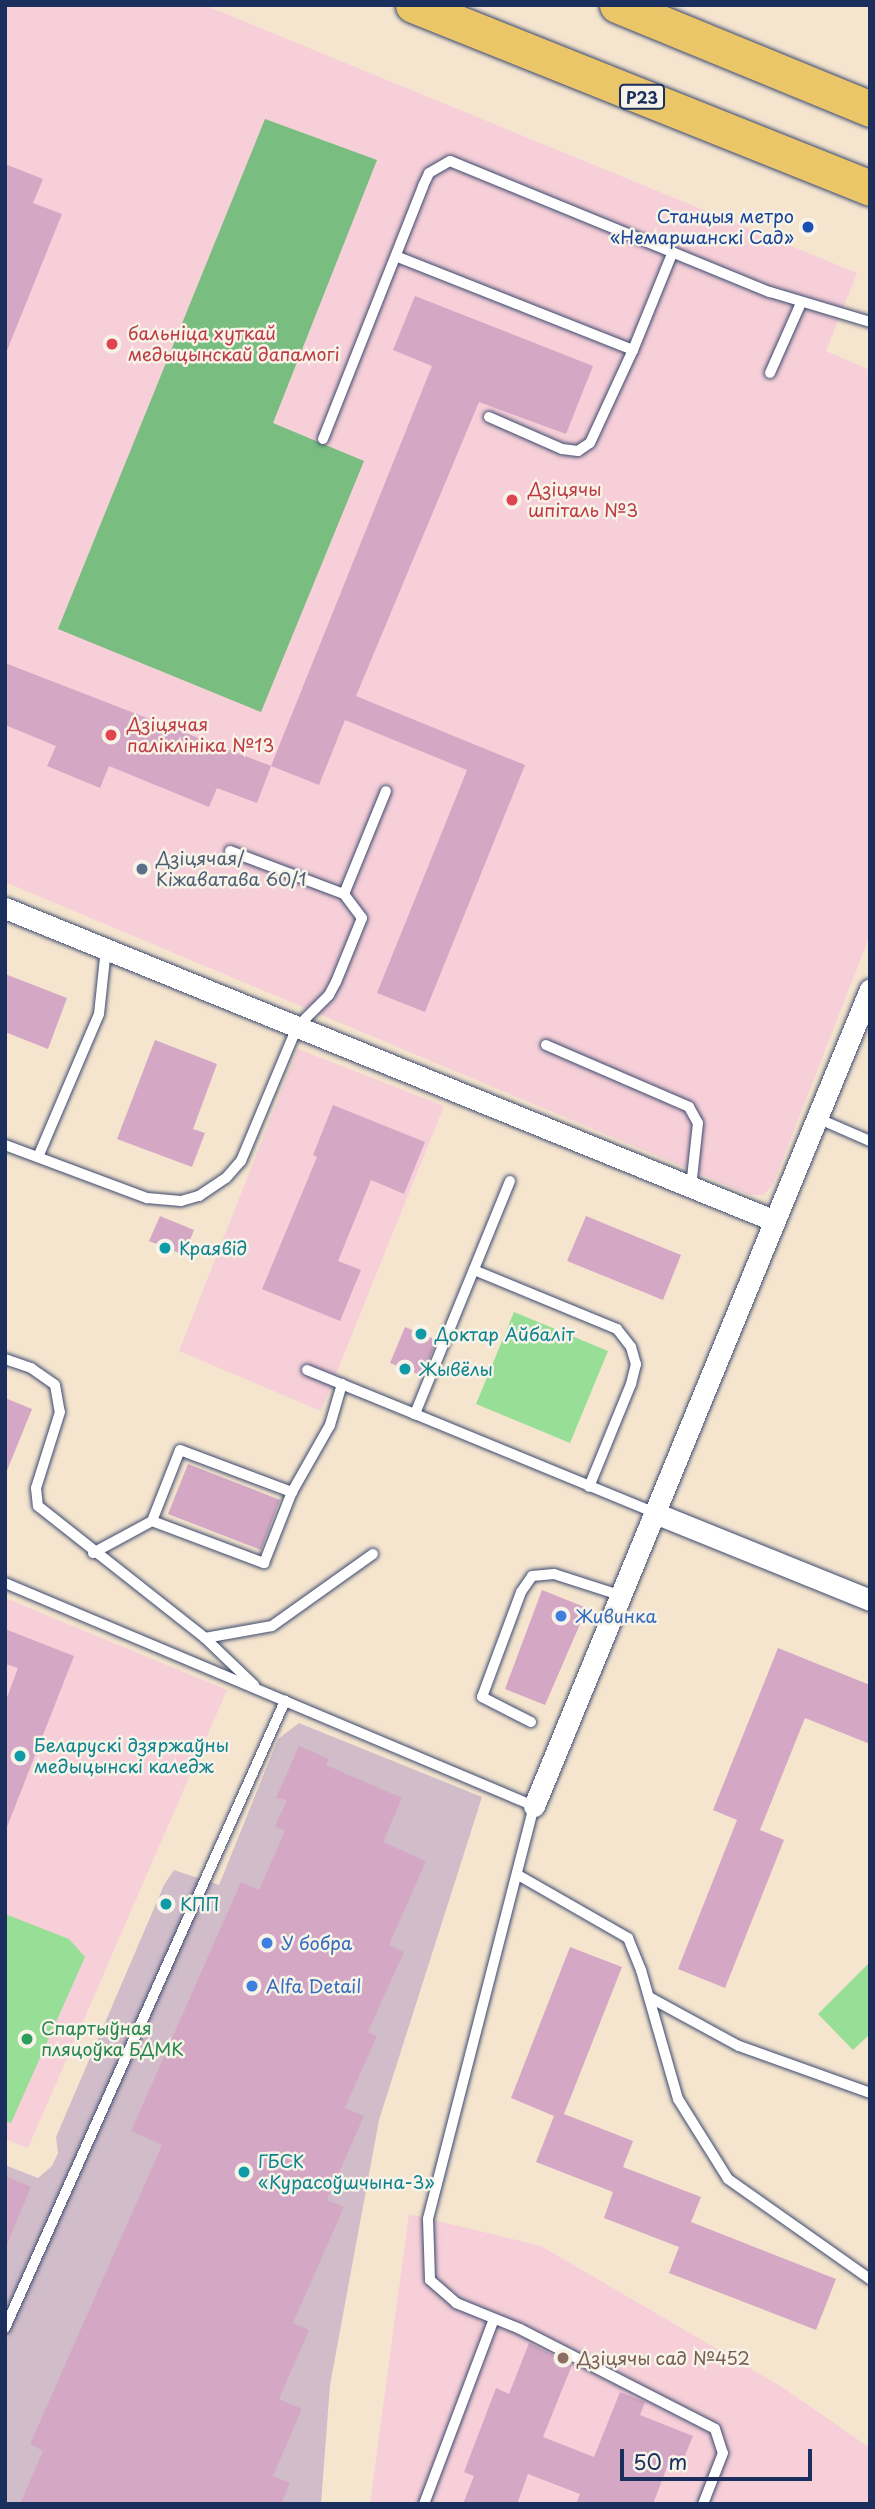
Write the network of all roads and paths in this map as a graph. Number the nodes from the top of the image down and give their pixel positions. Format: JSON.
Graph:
{"nodes":[{"id":1,"x":412,"y":5,"type":"edge"},
{"id":2,"x":617,"y":5,"type":"edge"},
{"id":3,"x":870,"y":109,"type":"edge"},
{"id":4,"x":870,"y":188,"type":"edge"},
{"id":5,"x":673,"y":254,"type":"junction"},
{"id":6,"x":398,"y":257,"type":"junction"},
{"id":7,"x":801,"y":303,"type":"junction"},
{"id":8,"x":870,"y":322,"type":"edge"},
{"id":9,"x":633,"y":349,"type":"junction"},
{"id":10,"x":770,"y":373,"type":"dead end"},
{"id":11,"x":489,"y":417,"type":"dead end"},
{"id":12,"x":323,"y":439,"type":"dead end"},
{"id":13,"x":386,"y":791,"type":"dead end"},
{"id":14,"x":230,"y":851,"type":"dead end"},
{"id":15,"x":344,"y":894,"type":"junction"},
{"id":16,"x":5,"y":908,"type":"edge"},
{"id":17,"x":106,"y":949,"type":"junction"},
{"id":18,"x":870,"y":989,"type":"edge"},
{"id":19,"x":297,"y":1027,"type":"junction"},
{"id":20,"x":546,"y":1045,"type":"dead end"},
{"id":21,"x":817,"y":1118,"type":"junction"},
{"id":22,"x":870,"y":1141,"type":"edge"},
{"id":23,"x":5,"y":1145,"type":"edge"},
{"id":24,"x":38,"y":1157,"type":"junction"},
{"id":25,"x":510,"y":1181,"type":"dead end"},
{"id":26,"x":691,"y":1187,"type":"junction"},
{"id":27,"x":775,"y":1221,"type":"junction"},
{"id":28,"x":474,"y":1270,"type":"junction"},
{"id":29,"x":5,"y":1359,"type":"edge"},
{"id":30,"x":307,"y":1370,"type":"dead end"},
{"id":31,"x":342,"y":1384,"type":"junction"},
{"id":32,"x":415,"y":1414,"type":"junction"},
{"id":33,"x":589,"y":1487,"type":"junction"},
{"id":34,"x":292,"y":1492,"type":"junction"},
{"id":35,"x":655,"y":1513,"type":"junction"},
{"id":36,"x":152,"y":1521,"type":"junction"},
{"id":37,"x":93,"y":1553,"type":"junction"},
{"id":38,"x":373,"y":1554,"type":"dead end"},
{"id":39,"x":5,"y":1583,"type":"edge"},
{"id":40,"x":622,"y":1596,"type":"junction"},
{"id":41,"x":870,"y":1600,"type":"edge"},
{"id":42,"x":205,"y":1638,"type":"junction"},
{"id":43,"x":258,"y":1690,"type":"junction"},
{"id":44,"x":285,"y":1701,"type":"junction"},
{"id":45,"x":531,"y":1722,"type":"dead end"},
{"id":46,"x":534,"y":1806,"type":"junction"},
{"id":47,"x":518,"y":1875,"type":"junction"},
{"id":48,"x":649,"y":1997,"type":"junction"},
{"id":49,"x":870,"y":2093,"type":"edge"},
{"id":50,"x":870,"y":2279,"type":"edge"},
{"id":51,"x":493,"y":2321,"type":"junction"},
{"id":52,"x":5,"y":2328,"type":"edge"},
{"id":53,"x":424,"y":2504,"type":"edge"},
{"id":54,"x":703,"y":2504,"type":"edge"}],
"edges":[{"from":1,"to":4,"type":"main road","number":"Р23"},
{"from":2,"to":3,"type":"main road"},
{"from":5,"to":6,"type":"lane"},
{"from":5,"to":7,"type":"lane"},
{"from":5,"to":9,"type":"lane"},
{"from":6,"to":9,"type":"lane"},
{"from":6,"to":12,"type":"lane"},
{"from":7,"to":8,"type":"lane"},
{"from":7,"to":10,"type":"lane"},
{"from":9,"to":11,"type":"lane"},
{"from":13,"to":15,"type":"lane"},
{"from":14,"to":15,"type":"lane"},
{"from":15,"to":19,"type":"lane"},
{"from":16,"to":17,"type":"street"},
{"from":17,"to":19,"type":"street"},
{"from":17,"to":24,"type":"lane"},
{"from":18,"to":21,"type":"street"},
{"from":19,"to":24,"type":"lane"},
{"from":19,"to":26,"type":"street"},
{"from":20,"to":26,"type":"lane"},
{"from":21,"to":22,"type":"lane"},
{"from":21,"to":27,"type":"street"},
{"from":23,"to":24,"type":"lane"},
{"from":25,"to":28,"type":"lane"},
{"from":26,"to":27,"type":"street"},
{"from":27,"to":35,"type":"street"},
{"from":28,"to":32,"type":"lane"},
{"from":28,"to":33,"type":"lane"},
{"from":29,"to":37,"type":"lane"},
{"from":30,"to":31,"type":"lane"},
{"from":31,"to":32,"type":"lane"},
{"from":31,"to":34,"type":"lane"},
{"from":32,"to":33,"type":"lane"},
{"from":33,"to":35,"type":"lane"},
{"from":34,"to":36,"type":"lane"},
{"from":34,"to":36,"type":"lane"},
{"from":35,"to":40,"type":"street"},
{"from":35,"to":41,"type":"street"},
{"from":36,"to":37,"type":"lane"},
{"from":37,"to":42,"type":"lane"},
{"from":38,"to":42,"type":"lane"},
{"from":39,"to":43,"type":"lane"},
{"from":40,"to":45,"type":"lane"},
{"from":40,"to":46,"type":"street"},
{"from":42,"to":43,"type":"lane"},
{"from":43,"to":44,"type":"lane"},
{"from":44,"to":46,"type":"lane"},
{"from":44,"to":52,"type":"lane"},
{"from":46,"to":47,"type":"lane"},
{"from":47,"to":48,"type":"lane"},
{"from":47,"to":51,"type":"lane"},
{"from":48,"to":49,"type":"lane"},
{"from":48,"to":50,"type":"lane"},
{"from":51,"to":53,"type":"lane"},
{"from":51,"to":54,"type":"lane"}]}
